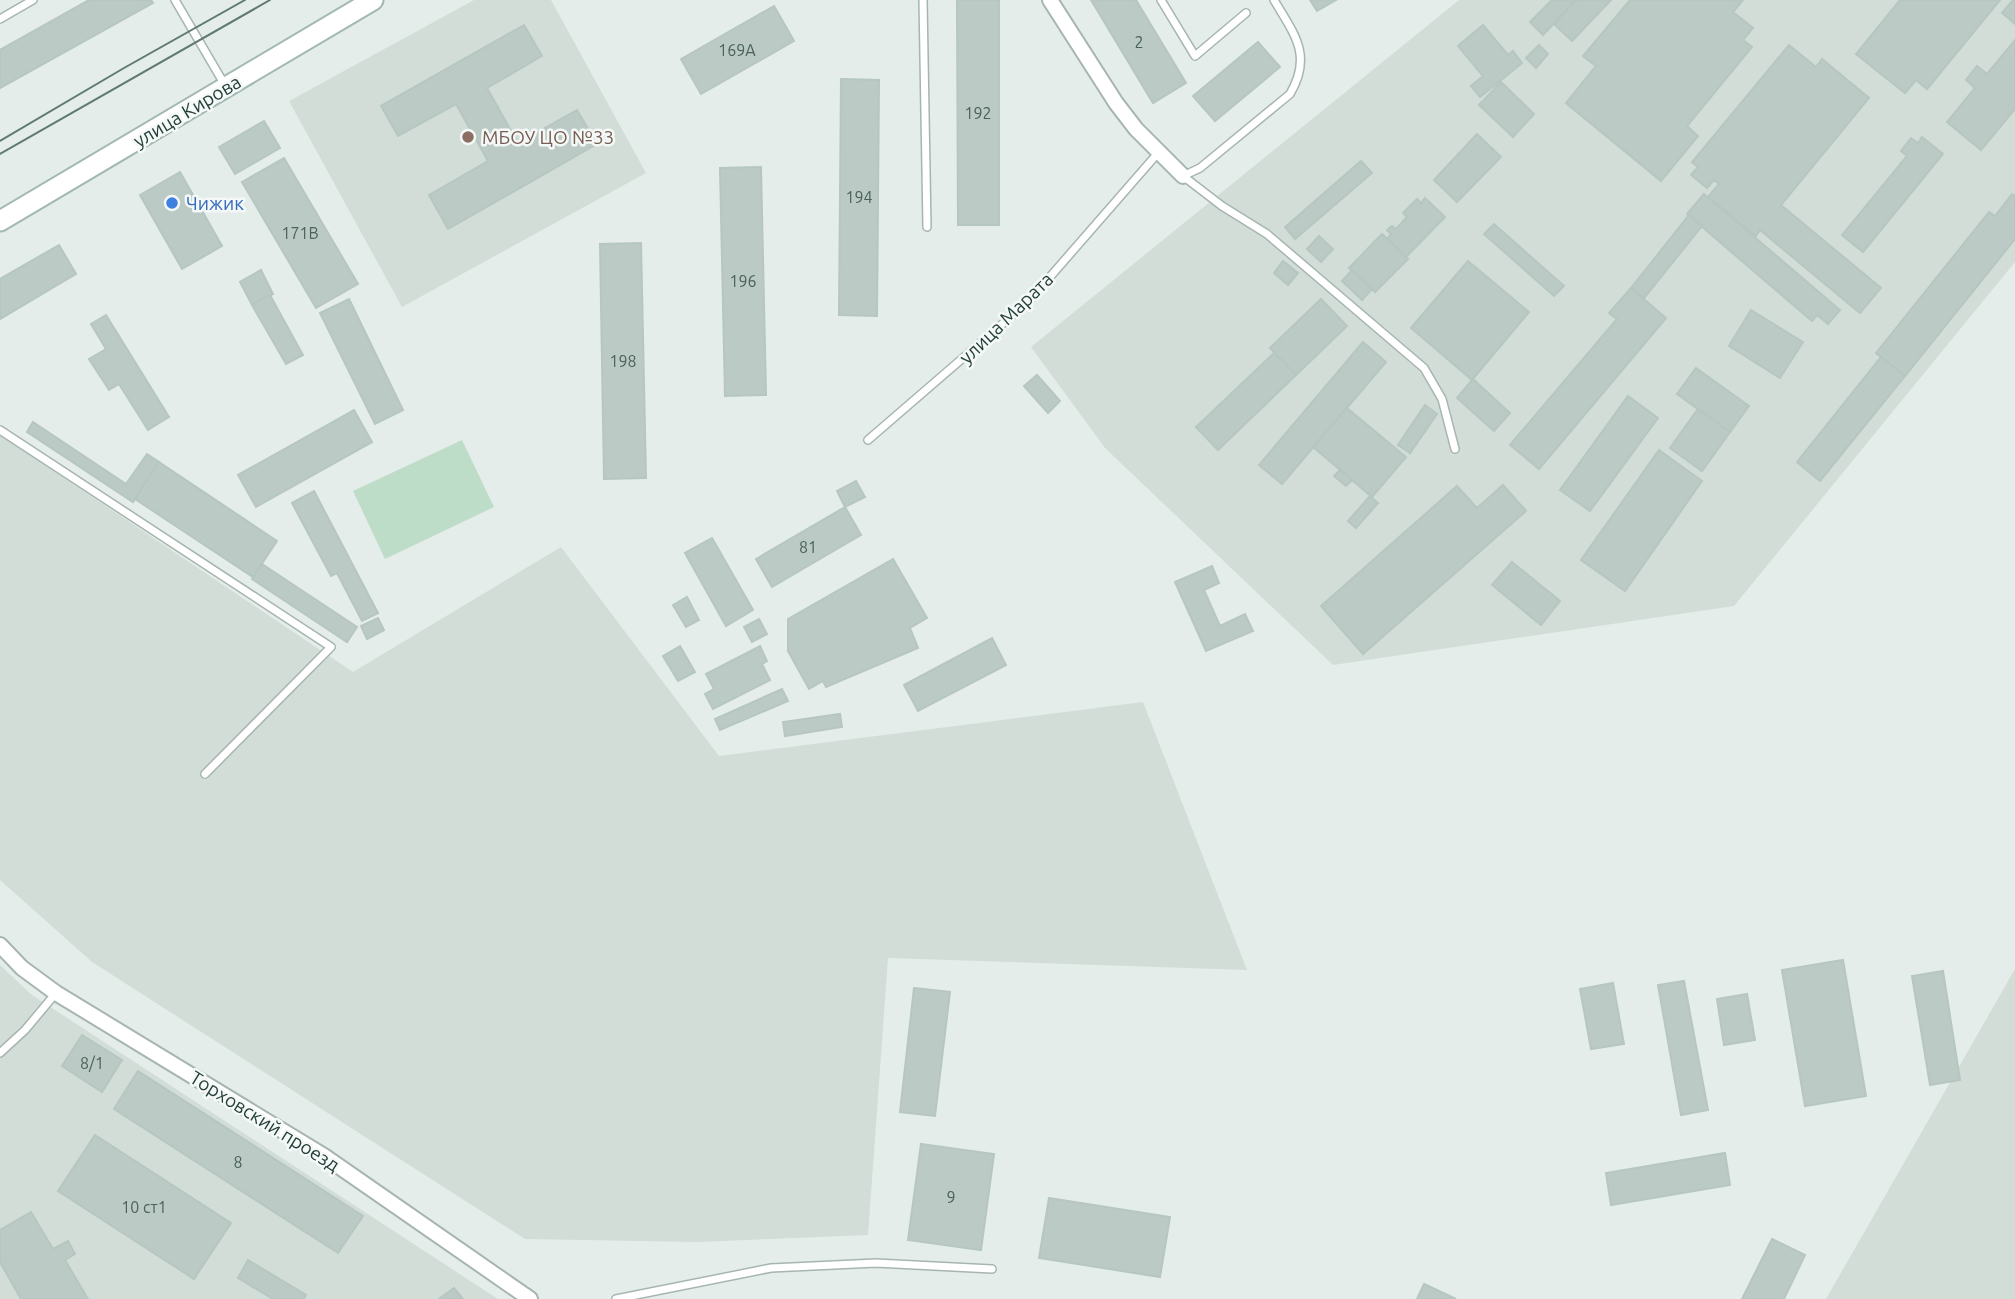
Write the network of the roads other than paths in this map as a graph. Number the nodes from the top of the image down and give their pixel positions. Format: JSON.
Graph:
{"nodes":[{"id":1,"x":33,"y":0,"type":"edge"},
{"id":2,"x":175,"y":0,"type":"edge"},
{"id":3,"x":373,"y":0,"type":"edge"},
{"id":4,"x":923,"y":0,"type":"edge"},
{"id":5,"x":1050,"y":0,"type":"edge"},
{"id":6,"x":1161,"y":0,"type":"edge"},
{"id":7,"x":1273,"y":0,"type":"edge"},
{"id":8,"x":1246,"y":13,"type":"dead end"},
{"id":9,"x":0,"y":19,"type":"edge"},
{"id":10,"x":226,"y":88,"type":"junction"},
{"id":11,"x":1158,"y":153,"type":"junction"},
{"id":12,"x":1183,"y":176,"type":"junction"},
{"id":13,"x":0,"y":221,"type":"edge"},
{"id":14,"x":928,"y":228,"type":"dead end"},
{"id":15,"x":0,"y":430,"type":"edge"},
{"id":16,"x":868,"y":440,"type":"dead end"},
{"id":17,"x":1455,"y":449,"type":"dead end"},
{"id":18,"x":205,"y":774,"type":"dead end"},
{"id":19,"x":0,"y":945,"type":"edge"},
{"id":20,"x":56,"y":993,"type":"junction"},
{"id":21,"x":0,"y":1053,"type":"edge"},
{"id":22,"x":992,"y":1269,"type":"dead end"},
{"id":23,"x":530,"y":1299,"type":"edge"},
{"id":24,"x":616,"y":1299,"type":"edge"}],
"edges":[{"from":1,"to":9,"type":"lane"},
{"from":2,"to":10,"type":"lane"},
{"from":3,"to":10,"type":"street","name":"улица Кирова"},
{"from":4,"to":14,"type":"lane"},
{"from":5,"to":11,"type":"street"},
{"from":6,"to":8,"type":"lane"},
{"from":7,"to":12,"type":"lane"},
{"from":10,"to":13,"type":"street","name":"улица Кирова"},
{"from":11,"to":12,"type":"street"},
{"from":11,"to":16,"type":"lane","name":"улица Марата"},
{"from":12,"to":17,"type":"lane"},
{"from":15,"to":18,"type":"lane"},
{"from":19,"to":20,"type":"street","name":"Торховский проезд"},
{"from":20,"to":21,"type":"lane"},
{"from":20,"to":23,"type":"street","name":"Торховский проезд"},
{"from":22,"to":24,"type":"lane"}]}
